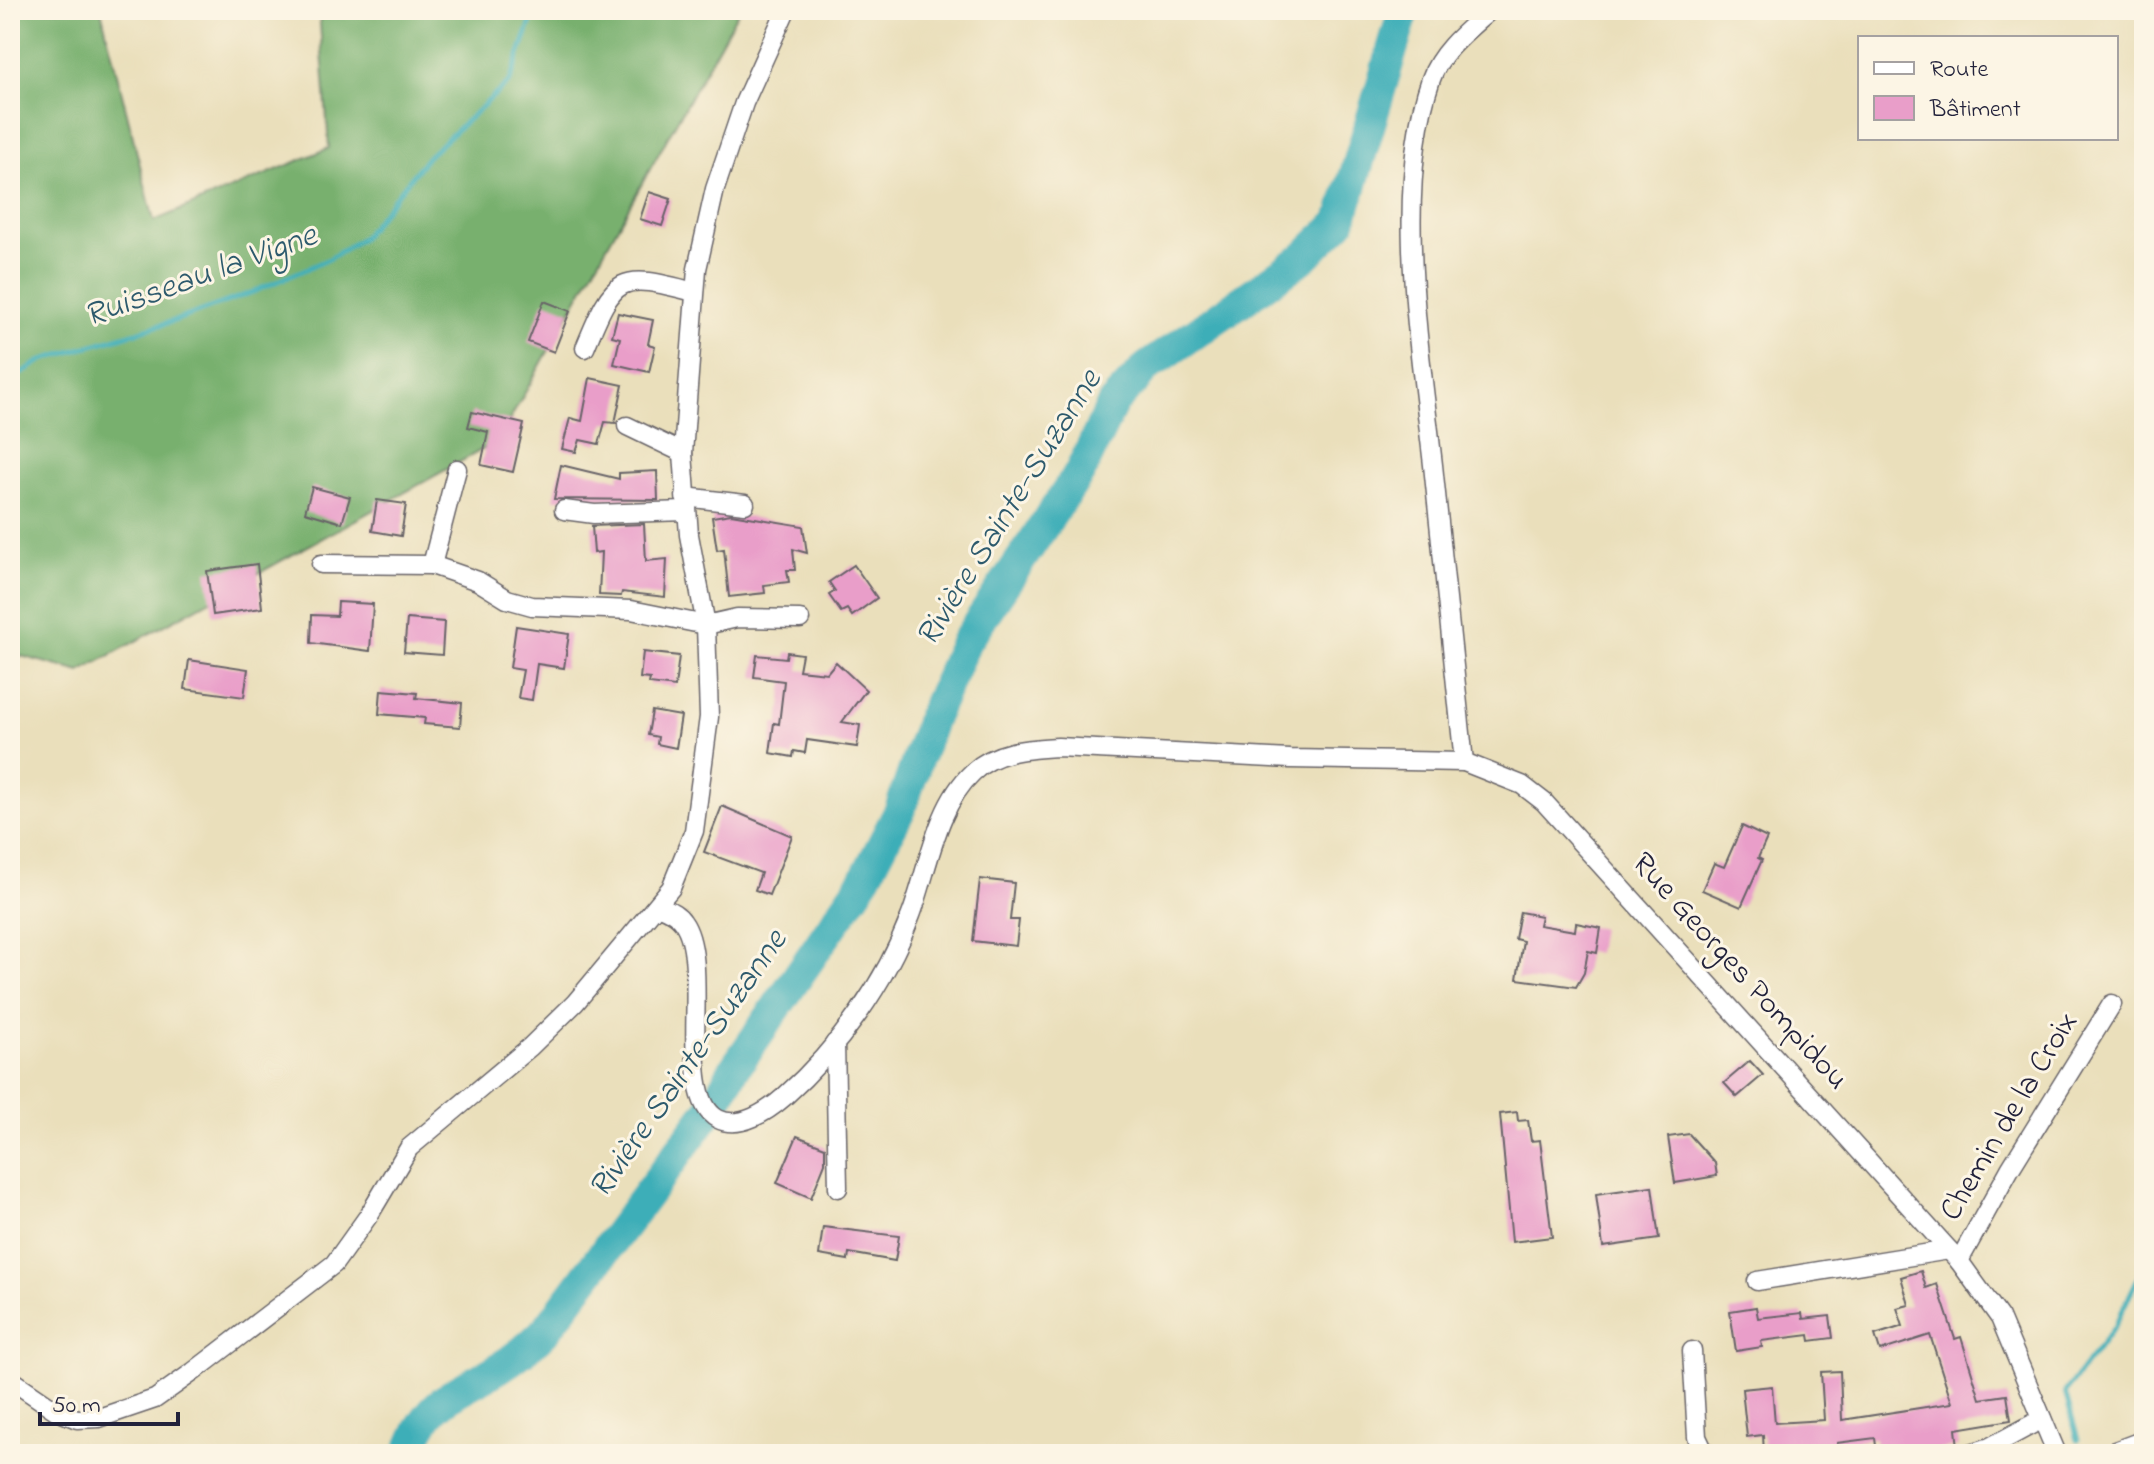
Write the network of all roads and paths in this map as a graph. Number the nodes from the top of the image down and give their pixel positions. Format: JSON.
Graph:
{"nodes":[{"id":1,"x":786,"y":10,"type":"edge"},
{"id":2,"x":1490,"y":10,"type":"edge"},
{"id":3,"x":694,"y":292,"type":"junction"},
{"id":4,"x":585,"y":348,"type":"dead end"},
{"id":5,"x":627,"y":426,"type":"dead end"},
{"id":6,"x":683,"y":453,"type":"junction"},
{"id":7,"x":457,"y":469,"type":"dead end"},
{"id":8,"x":686,"y":504,"type":"junction"},
{"id":9,"x":745,"y":504,"type":"dead end"},
{"id":10,"x":564,"y":510,"type":"dead end"},
{"id":11,"x":321,"y":564,"type":"dead end"},
{"id":12,"x":432,"y":565,"type":"junction"},
{"id":13,"x":800,"y":619,"type":"dead end"},
{"id":14,"x":706,"y":625,"type":"junction"},
{"id":15,"x":1464,"y":762,"type":"junction"},
{"id":16,"x":658,"y":905,"type":"junction"},
{"id":17,"x":2112,"y":1004,"type":"dead end"},
{"id":18,"x":835,"y":1043,"type":"junction"},
{"id":19,"x":838,"y":1188,"type":"dead end"},
{"id":20,"x":1954,"y":1256,"type":"junction"},
{"id":21,"x":1757,"y":1281,"type":"dead end"},
{"id":22,"x":1692,"y":1351,"type":"dead end"},
{"id":23,"x":10,"y":1379,"type":"edge"},
{"id":24,"x":2042,"y":1419,"type":"junction"},
{"id":25,"x":2144,"y":1440,"type":"edge"},
{"id":26,"x":1705,"y":1454,"type":"edge"},
{"id":27,"x":1968,"y":1454,"type":"edge"},
{"id":28,"x":2057,"y":1454,"type":"edge"},
{"id":29,"x":2107,"y":1454,"type":"edge"}],
"edges":[{"from":1,"to":3,"type":"street"},
{"from":2,"to":15,"type":"street"},
{"from":3,"to":4,"type":"street"},
{"from":3,"to":6,"type":"street"},
{"from":5,"to":6,"type":"street"},
{"from":6,"to":8,"type":"street"},
{"from":7,"to":12,"type":"street"},
{"from":8,"to":9,"type":"street"},
{"from":8,"to":10,"type":"street"},
{"from":8,"to":14,"type":"street"},
{"from":11,"to":12,"type":"street"},
{"from":12,"to":14,"type":"street"},
{"from":13,"to":14,"type":"street"},
{"from":14,"to":16,"type":"street"},
{"from":15,"to":18,"type":"street"},
{"from":15,"to":20,"type":"street","name":"Rue Georges Pompidou"},
{"from":16,"to":18,"type":"street"},
{"from":16,"to":23,"type":"street"},
{"from":17,"to":20,"type":"street","name":"Chemin de la Croix"},
{"from":18,"to":19,"type":"street"},
{"from":20,"to":21,"type":"street"},
{"from":20,"to":24,"type":"street","name":"Rue Georges Pompidou"},
{"from":22,"to":26,"type":"street"},
{"from":24,"to":27,"type":"street"},
{"from":24,"to":28,"type":"street","name":"Rue Georges Pompidou"},
{"from":25,"to":29,"type":"street"}]}
